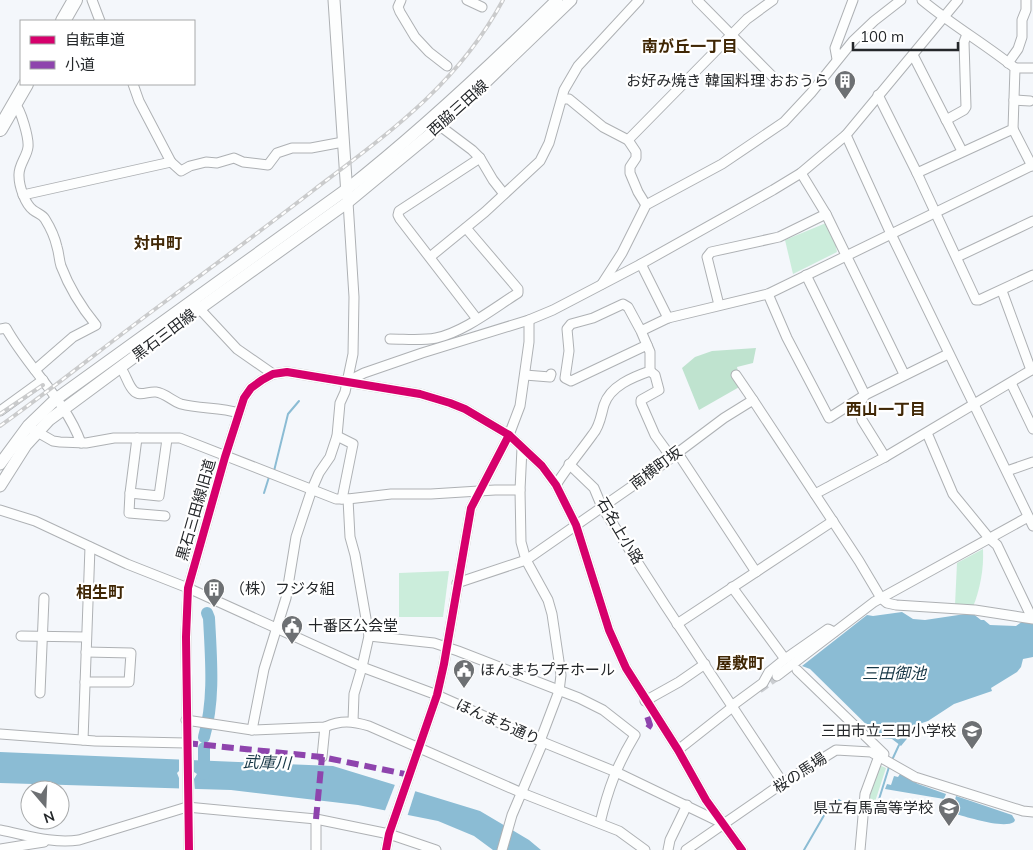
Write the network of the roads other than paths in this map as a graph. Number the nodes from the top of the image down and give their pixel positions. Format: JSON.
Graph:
{"nodes":[{"id":1,"x":75,"y":0,"type":"edge"},
{"id":2,"x":92,"y":0,"type":"edge"},
{"id":3,"x":334,"y":0,"type":"edge"},
{"id":4,"x":400,"y":0,"type":"edge"},
{"id":5,"x":467,"y":0,"type":"edge"},
{"id":6,"x":557,"y":0,"type":"edge"},
{"id":7,"x":571,"y":0,"type":"edge"},
{"id":8,"x":640,"y":0,"type":"edge"},
{"id":9,"x":698,"y":0,"type":"edge"},
{"id":10,"x":773,"y":0,"type":"edge"},
{"id":11,"x":852,"y":0,"type":"edge"},
{"id":12,"x":901,"y":0,"type":"edge"},
{"id":13,"x":922,"y":0,"type":"edge"},
{"id":14,"x":958,"y":0,"type":"edge"},
{"id":15,"x":1026,"y":0,"type":"edge"},
{"id":16,"x":482,"y":7,"type":"dead end"},
{"id":17,"x":943,"y":18,"type":"junction"},
{"id":18,"x":64,"y":20,"type":"edge"},
{"id":19,"x":100,"y":20,"type":"edge"},
{"id":20,"x":732,"y":34,"type":"junction"},
{"id":21,"x":967,"y":34,"type":"junction"},
{"id":22,"x":913,"y":56,"type":"junction"},
{"id":23,"x":837,"y":59,"type":"junction"},
{"id":24,"x":1011,"y":65,"type":"junction"},
{"id":25,"x":447,"y":66,"type":"dead end"},
{"id":26,"x":1033,"y":68,"type":"edge"},
{"id":27,"x":777,"y":81,"type":"dead end"},
{"id":28,"x":25,"y":85,"type":"edge"},
{"id":29,"x":133,"y":85,"type":"edge"},
{"id":30,"x":878,"y":95,"type":"junction"},
{"id":31,"x":562,"y":98,"type":"junction"},
{"id":32,"x":1014,"y":100,"type":"junction"},
{"id":33,"x":1030,"y":101,"type":"dead end"},
{"id":34,"x":14,"y":104,"type":"junction"},
{"id":35,"x":946,"y":120,"type":"junction"},
{"id":36,"x":436,"y":122,"type":"junction"},
{"id":37,"x":0,"y":129,"type":"edge"},
{"id":38,"x":1013,"y":129,"type":"junction"},
{"id":39,"x":846,"y":135,"type":"junction"},
{"id":40,"x":628,"y":140,"type":"junction"},
{"id":41,"x":343,"y":142,"type":"junction"},
{"id":42,"x":962,"y":151,"type":"junction"},
{"id":43,"x":480,"y":158,"type":"junction"},
{"id":44,"x":171,"y":162,"type":"junction"},
{"id":45,"x":1032,"y":166,"type":"edge"},
{"id":46,"x":801,"y":173,"type":"junction"},
{"id":47,"x":917,"y":173,"type":"junction"},
{"id":48,"x":347,"y":189,"type":"junction"},
{"id":49,"x":504,"y":194,"type":"junction"},
{"id":50,"x":24,"y":195,"type":"junction"},
{"id":51,"x":348,"y":202,"type":"junction"},
{"id":52,"x":646,"y":205,"type":"junction"},
{"id":53,"x":936,"y":212,"type":"junction"},
{"id":54,"x":826,"y":214,"type":"junction"},
{"id":55,"x":1033,"y":221,"type":"edge"},
{"id":56,"x":466,"y":228,"type":"junction"},
{"id":57,"x":891,"y":234,"type":"junction"},
{"id":58,"x":846,"y":256,"type":"junction"},
{"id":59,"x":430,"y":257,"type":"junction"},
{"id":60,"x":957,"y":257,"type":"junction"},
{"id":61,"x":641,"y":264,"type":"junction"},
{"id":62,"x":806,"y":275,"type":"junction"},
{"id":63,"x":1033,"y":275,"type":"edge"},
{"id":64,"x":602,"y":284,"type":"junction"},
{"id":65,"x":1002,"y":291,"type":"junction"},
{"id":66,"x":768,"y":294,"type":"junction"},
{"id":67,"x":196,"y":305,"type":"junction"},
{"id":68,"x":719,"y":305,"type":"junction"},
{"id":69,"x":668,"y":318,"type":"junction"},
{"id":70,"x":477,"y":319,"type":"junction"},
{"id":71,"x":529,"y":320,"type":"junction"},
{"id":72,"x":0,"y":329,"type":"edge"},
{"id":73,"x":641,"y":331,"type":"junction"},
{"id":74,"x":390,"y":339,"type":"dead end"},
{"id":75,"x":647,"y":345,"type":"junction"},
{"id":76,"x":948,"y":354,"type":"junction"},
{"id":77,"x":120,"y":368,"type":"junction"},
{"id":78,"x":1032,"y":369,"type":"edge"},
{"id":79,"x":35,"y":370,"type":"junction"},
{"id":80,"x":650,"y":371,"type":"junction"},
{"id":81,"x":273,"y":374,"type":"junction"},
{"id":82,"x":551,"y":374,"type":"dead end"},
{"id":83,"x":904,"y":374,"type":"junction"},
{"id":84,"x":525,"y":375,"type":"junction"},
{"id":85,"x":736,"y":375,"type":"dead end"},
{"id":86,"x":43,"y":380,"type":"junction"},
{"id":87,"x":348,"y":381,"type":"junction"},
{"id":88,"x":1011,"y":383,"type":"junction"},
{"id":89,"x":865,"y":394,"type":"junction"},
{"id":90,"x":56,"y":399,"type":"junction"},
{"id":91,"x":753,"y":400,"type":"junction"},
{"id":92,"x":975,"y":405,"type":"junction"},
{"id":93,"x":63,"y":409,"type":"junction"},
{"id":94,"x":0,"y":411,"type":"edge"},
{"id":95,"x":239,"y":413,"type":"junction"},
{"id":96,"x":32,"y":429,"type":"junction"},
{"id":97,"x":1033,"y":429,"type":"edge"},
{"id":98,"x":927,"y":433,"type":"junction"},
{"id":99,"x":509,"y":435,"type":"junction"},
{"id":100,"x":337,"y":436,"type":"junction"},
{"id":101,"x":137,"y":438,"type":"junction"},
{"id":102,"x":166,"y":439,"type":"junction"},
{"id":103,"x":81,"y":443,"type":"junction"},
{"id":104,"x":522,"y":448,"type":"junction"},
{"id":105,"x":674,"y":454,"type":"junction"},
{"id":106,"x":226,"y":457,"type":"junction"},
{"id":107,"x":885,"y":457,"type":"junction"},
{"id":108,"x":1033,"y":462,"type":"edge"},
{"id":109,"x":0,"y":464,"type":"edge"},
{"id":110,"x":569,"y":464,"type":"junction"},
{"id":111,"x":1007,"y":471,"type":"junction"},
{"id":112,"x":556,"y":485,"type":"junction"},
{"id":113,"x":0,"y":486,"type":"edge"},
{"id":114,"x":312,"y":489,"type":"junction"},
{"id":115,"x":480,"y":490,"type":"junction"},
{"id":116,"x":520,"y":490,"type":"junction"},
{"id":117,"x":130,"y":493,"type":"junction"},
{"id":118,"x":814,"y":494,"type":"junction"},
{"id":119,"x":345,"y":499,"type":"junction"},
{"id":120,"x":602,"y":507,"type":"junction"},
{"id":121,"x":0,"y":510,"type":"edge"},
{"id":122,"x":165,"y":516,"type":"dead end"},
{"id":123,"x":1028,"y":517,"type":"junction"},
{"id":124,"x":833,"y":521,"type":"junction"},
{"id":125,"x":576,"y":525,"type":"junction"},
{"id":126,"x":1033,"y":526,"type":"edge"},
{"id":127,"x":989,"y":538,"type":"junction"},
{"id":128,"x":90,"y":547,"type":"junction"},
{"id":129,"x":526,"y":560,"type":"junction"},
{"id":130,"x":756,"y":572,"type":"junction"},
{"id":131,"x":457,"y":583,"type":"junction"},
{"id":132,"x":732,"y":587,"type":"junction"},
{"id":133,"x":188,"y":588,"type":"junction"},
{"id":134,"x":44,"y":598,"type":"dead end"},
{"id":135,"x":881,"y":598,"type":"junction"},
{"id":136,"x":1033,"y":619,"type":"edge"},
{"id":137,"x":677,"y":624,"type":"junction"},
{"id":138,"x":276,"y":627,"type":"junction"},
{"id":139,"x":834,"y":632,"type":"junction"},
{"id":140,"x":21,"y":636,"type":"dead end"},
{"id":141,"x":43,"y":636,"type":"junction"},
{"id":142,"x":369,"y":636,"type":"junction"},
{"id":143,"x":86,"y":637,"type":"junction"},
{"id":144,"x":447,"y":647,"type":"junction"},
{"id":145,"x":86,"y":652,"type":"junction"},
{"id":146,"x":785,"y":659,"type":"junction"},
{"id":147,"x":705,"y":664,"type":"junction"},
{"id":148,"x":362,"y":667,"type":"junction"},
{"id":149,"x":797,"y":670,"type":"dead end"},
{"id":150,"x":777,"y":676,"type":"tunnel mouth"},
{"id":151,"x":85,"y":682,"type":"junction"},
{"id":152,"x":559,"y":691,"type":"junction"},
{"id":153,"x":40,"y":693,"type":"dead end"},
{"id":154,"x":437,"y":695,"type":"junction"},
{"id":155,"x":645,"y":701,"type":"junction"},
{"id":156,"x":731,"y":707,"type":"junction"},
{"id":157,"x":186,"y":720,"type":"junction"},
{"id":158,"x":353,"y":721,"type":"junction"},
{"id":159,"x":324,"y":727,"type":"junction"},
{"id":160,"x":252,"y":730,"type":"junction"},
{"id":161,"x":0,"y":734,"type":"edge"},
{"id":162,"x":83,"y":740,"type":"junction"},
{"id":163,"x":541,"y":741,"type":"junction"},
{"id":164,"x":186,"y":744,"type":"junction"},
{"id":165,"x":419,"y":747,"type":"junction"},
{"id":166,"x":678,"y":750,"type":"junction"},
{"id":167,"x":322,"y":756,"type":"dead end"},
{"id":168,"x":886,"y":760,"type":"junction"},
{"id":169,"x":616,"y":772,"type":"junction"},
{"id":170,"x":783,"y":783,"type":"junction"},
{"id":171,"x":522,"y":793,"type":"junction"},
{"id":172,"x":687,"y":805,"type":"junction"},
{"id":173,"x":187,"y":806,"type":"junction"},
{"id":174,"x":1033,"y":812,"type":"edge"},
{"id":175,"x":316,"y":819,"type":"junction"},
{"id":176,"x":600,"y":823,"type":"junction"},
{"id":177,"x":725,"y":824,"type":"junction"},
{"id":178,"x":0,"y":830,"type":"edge"},
{"id":179,"x":389,"y":833,"type":"junction"},
{"id":180,"x":52,"y":846,"type":"edge"},
{"id":181,"x":0,"y":849,"type":"edge"},
{"id":182,"x":188,"y":850,"type":"edge"},
{"id":183,"x":316,"y":850,"type":"edge"},
{"id":184,"x":386,"y":850,"type":"edge"},
{"id":185,"x":436,"y":850,"type":"edge"},
{"id":186,"x":502,"y":850,"type":"edge"},
{"id":187,"x":645,"y":850,"type":"edge"},
{"id":188,"x":668,"y":850,"type":"edge"},
{"id":189,"x":686,"y":850,"type":"edge"},
{"id":190,"x":742,"y":850,"type":"edge"},
{"id":191,"x":860,"y":850,"type":"edge"}],
"edges":[{"from":1,"to":18,"type":"highway"},
{"from":2,"to":19,"type":"street"},
{"from":3,"to":41,"type":"main road"},
{"from":4,"to":25,"type":"street"},
{"from":5,"to":16,"type":"street"},
{"from":6,"to":36,"type":"main road","name":"西脇三田線"},
{"from":7,"to":36,"type":"main road","name":"西脇三田線"},
{"from":8,"to":31,"type":"street"},
{"from":9,"to":20,"type":"street"},
{"from":10,"to":20,"type":"street"},
{"from":11,"to":23,"type":"street"},
{"from":12,"to":23,"type":"street"},
{"from":13,"to":17,"type":"street"},
{"from":14,"to":17,"type":"street"},
{"from":15,"to":24,"type":"street"},
{"from":17,"to":21,"type":"street"},
{"from":17,"to":22,"type":"street"},
{"from":20,"to":27,"type":"street"},
{"from":20,"to":40,"type":"street"},
{"from":21,"to":24,"type":"street"},
{"from":21,"to":35,"type":"street"},
{"from":22,"to":30,"type":"street"},
{"from":22,"to":35,"type":"street"},
{"from":23,"to":52,"type":"street"},
{"from":24,"to":26,"type":"street"},
{"from":24,"to":32,"type":"street"},
{"from":28,"to":34,"type":"highway"},
{"from":29,"to":44,"type":"street"},
{"from":30,"to":39,"type":"street"},
{"from":30,"to":47,"type":"street"},
{"from":31,"to":40,"type":"street"},
{"from":31,"to":49,"type":"street"},
{"from":32,"to":33,"type":"street"},
{"from":32,"to":38,"type":"street"},
{"from":34,"to":37,"type":"highway"},
{"from":34,"to":50,"type":"street"},
{"from":35,"to":42,"type":"street"},
{"from":36,"to":43,"type":"street"},
{"from":36,"to":48,"type":"main road","name":"西脇三田線"},
{"from":36,"to":51,"type":"main road","name":"西脇三田線"},
{"from":38,"to":42,"type":"street"},
{"from":38,"to":45,"type":"street"},
{"from":39,"to":46,"type":"street"},
{"from":39,"to":57,"type":"street"},
{"from":40,"to":52,"type":"street"},
{"from":41,"to":44,"type":"street"},
{"from":41,"to":48,"type":"main road"},
{"from":42,"to":47,"type":"street"},
{"from":43,"to":49,"type":"street"},
{"from":43,"to":59,"type":"street"},
{"from":44,"to":50,"type":"street"},
{"from":45,"to":53,"type":"street"},
{"from":46,"to":54,"type":"street"},
{"from":46,"to":61,"type":"street"},
{"from":47,"to":53,"type":"street"},
{"from":48,"to":51,"type":"main road"},
{"from":48,"to":67,"type":"main road","name":"黒石三田線"},
{"from":49,"to":56,"type":"street"},
{"from":50,"to":79,"type":"street"},
{"from":51,"to":67,"type":"main road","name":"黒石三田線"},
{"from":51,"to":87,"type":"street"},
{"from":52,"to":64,"type":"street"},
{"from":53,"to":57,"type":"street"},
{"from":53,"to":60,"type":"street"},
{"from":54,"to":58,"type":"street"},
{"from":54,"to":68,"type":"street"},
{"from":55,"to":60,"type":"street"},
{"from":56,"to":59,"type":"street"},
{"from":56,"to":70,"type":"street"},
{"from":57,"to":58,"type":"street"},
{"from":57,"to":76,"type":"street"},
{"from":58,"to":62,"type":"street"},
{"from":58,"to":83,"type":"street"},
{"from":59,"to":70,"type":"street"},
{"from":60,"to":65,"type":"street"},
{"from":61,"to":64,"type":"street"},
{"from":61,"to":69,"type":"street"},
{"from":62,"to":66,"type":"street"},
{"from":62,"to":89,"type":"street"},
{"from":63,"to":65,"type":"street"},
{"from":64,"to":71,"type":"street"},
{"from":65,"to":78,"type":"street"},
{"from":66,"to":68,"type":"street"},
{"from":66,"to":89,"type":"street"},
{"from":67,"to":77,"type":"main road","name":"黒石三田線"},
{"from":67,"to":81,"type":"street"},
{"from":67,"to":90,"type":"main road","name":"黒石三田線"},
{"from":68,"to":69,"type":"street"},
{"from":69,"to":73,"type":"street"},
{"from":70,"to":74,"type":"street"},
{"from":71,"to":84,"type":"street"},
{"from":71,"to":87,"type":"street"},
{"from":72,"to":79,"type":"street"},
{"from":73,"to":75,"type":"street"},
{"from":73,"to":75,"type":"street"},
{"from":75,"to":80,"type":"street"},
{"from":76,"to":83,"type":"street"},
{"from":76,"to":92,"type":"street"},
{"from":77,"to":93,"type":"main road","name":"黒石三田線"},
{"from":77,"to":95,"type":"street"},
{"from":78,"to":88,"type":"street"},
{"from":79,"to":86,"type":"street"},
{"from":80,"to":105,"type":"street"},
{"from":80,"to":110,"type":"street"},
{"from":81,"to":87,"type":"street"},
{"from":81,"to":95,"type":"street","name":"黒石三田線旧道"},
{"from":82,"to":84,"type":"street"},
{"from":83,"to":89,"type":"street"},
{"from":84,"to":99,"type":"street"},
{"from":85,"to":91,"type":"street"},
{"from":86,"to":90,"type":"street"},
{"from":86,"to":94,"type":"street"},
{"from":87,"to":99,"type":"street"},
{"from":87,"to":100,"type":"street"},
{"from":88,"to":92,"type":"street"},
{"from":88,"to":97,"type":"street"},
{"from":89,"to":107,"type":"street"},
{"from":90,"to":93,"type":"street"},
{"from":90,"to":96,"type":"main road","name":"黒石三田線"},
{"from":91,"to":105,"type":"street","name":"南横町坂"},
{"from":91,"to":118,"type":"street"},
{"from":92,"to":98,"type":"street"},
{"from":92,"to":111,"type":"street"},
{"from":93,"to":96,"type":"main road","name":"黒石三田線"},
{"from":93,"to":103,"type":"street"},
{"from":95,"to":106,"type":"street","name":"黒石三田線旧道"},
{"from":96,"to":103,"type":"street"},
{"from":96,"to":109,"type":"main road","name":"黒石三田線"},
{"from":96,"to":113,"type":"main road","name":"黒石三田線"},
{"from":98,"to":107,"type":"street"},
{"from":98,"to":127,"type":"street"},
{"from":99,"to":104,"type":"street"},
{"from":99,"to":115,"type":"street"},
{"from":100,"to":114,"type":"street"},
{"from":100,"to":119,"type":"street"},
{"from":101,"to":102,"type":"street"},
{"from":101,"to":103,"type":"street"},
{"from":101,"to":117,"type":"street"},
{"from":102,"to":106,"type":"street"},
{"from":102,"to":117,"type":"street"},
{"from":104,"to":112,"type":"street"},
{"from":104,"to":116,"type":"street"},
{"from":105,"to":120,"type":"street","name":"南横町坂"},
{"from":105,"to":130,"type":"street"},
{"from":106,"to":114,"type":"street"},
{"from":106,"to":133,"type":"street","name":"黒石三田線旧道"},
{"from":107,"to":118,"type":"street"},
{"from":108,"to":111,"type":"street"},
{"from":110,"to":112,"type":"street"},
{"from":110,"to":120,"type":"street","name":"石名上小路"},
{"from":111,"to":123,"type":"street"},
{"from":112,"to":125,"type":"street"},
{"from":114,"to":119,"type":"street"},
{"from":114,"to":138,"type":"street"},
{"from":115,"to":116,"type":"street"},
{"from":115,"to":119,"type":"street"},
{"from":115,"to":131,"type":"street"},
{"from":116,"to":129,"type":"street"},
{"from":117,"to":122,"type":"street"},
{"from":118,"to":124,"type":"street"},
{"from":119,"to":142,"type":"street"},
{"from":120,"to":125,"type":"street","name":"南横町坂"},
{"from":120,"to":137,"type":"street","name":"石名上小路"},
{"from":121,"to":128,"type":"street","name":"ほんまち通り"},
{"from":123,"to":126,"type":"street"},
{"from":123,"to":127,"type":"street"},
{"from":124,"to":130,"type":"street"},
{"from":124,"to":135,"type":"street"},
{"from":125,"to":129,"type":"street","name":"南横町坂"},
{"from":125,"to":155,"type":"street"},
{"from":127,"to":135,"type":"street"},
{"from":127,"to":136,"type":"street"},
{"from":128,"to":133,"type":"street","name":"ほんまち通り"},
{"from":128,"to":143,"type":"street"},
{"from":129,"to":131,"type":"street","name":"南横町坂"},
{"from":129,"to":152,"type":"street"},
{"from":130,"to":132,"type":"street"},
{"from":131,"to":144,"type":"street"},
{"from":132,"to":137,"type":"street"},
{"from":132,"to":146,"type":"street"},
{"from":133,"to":138,"type":"street","name":"ほんまち通り"},
{"from":133,"to":157,"type":"street","name":"黒石三田線旧道"},
{"from":134,"to":141,"type":"street"},
{"from":135,"to":136,"type":"street"},
{"from":135,"to":139,"type":"street"},
{"from":137,"to":147,"type":"street","name":"石名上小路"},
{"from":138,"to":148,"type":"street","name":"ほんまち通り"},
{"from":138,"to":160,"type":"street"},
{"from":139,"to":146,"type":"street"},
{"from":139,"to":150,"type":"street"},
{"from":140,"to":141,"type":"street"},
{"from":141,"to":143,"type":"street"},
{"from":141,"to":153,"type":"street"},
{"from":142,"to":144,"type":"street"},
{"from":142,"to":148,"type":"street"},
{"from":143,"to":145,"type":"street"},
{"from":144,"to":152,"type":"street"},
{"from":144,"to":154,"type":"street"},
{"from":145,"to":151,"type":"street"},
{"from":145,"to":151,"type":"street"},
{"from":146,"to":156,"type":"street"},
{"from":147,"to":155,"type":"street"},
{"from":147,"to":156,"type":"street","name":"石名上小路"},
{"from":148,"to":154,"type":"street","name":"ほんまち通り"},
{"from":148,"to":158,"type":"street"},
{"from":149,"to":168,"type":"street"},
{"from":151,"to":162,"type":"street"},
{"from":152,"to":163,"type":"street"},
{"from":152,"to":169,"type":"street"},
{"from":154,"to":163,"type":"street","name":"ほんまち通り"},
{"from":154,"to":165,"type":"street"},
{"from":155,"to":166,"type":"street"},
{"from":156,"to":166,"type":"street"},
{"from":156,"to":170,"type":"street","name":"石名上小路"},
{"from":157,"to":160,"type":"street"},
{"from":157,"to":164,"type":"street","name":"黒石三田線旧道"},
{"from":158,"to":159,"type":"street"},
{"from":158,"to":165,"type":"street"},
{"from":159,"to":160,"type":"street"},
{"from":159,"to":167,"type":"street"},
{"from":161,"to":162,"type":"street"},
{"from":162,"to":164,"type":"street"},
{"from":163,"to":169,"type":"street","name":"ほんまち通り"},
{"from":163,"to":171,"type":"street"},
{"from":164,"to":173,"type":"street","name":"黒石三田線旧道"},
{"from":165,"to":171,"type":"street"},
{"from":165,"to":179,"type":"street"},
{"from":166,"to":177,"type":"street"},
{"from":168,"to":170,"type":"street","name":"桜の馬場"},
{"from":168,"to":174,"type":"street"},
{"from":168,"to":191,"type":"street"},
{"from":169,"to":172,"type":"street","name":"ほんまち通り"},
{"from":169,"to":176,"type":"street"},
{"from":170,"to":177,"type":"street","name":"桜の馬場"},
{"from":171,"to":176,"type":"street"},
{"from":171,"to":186,"type":"street"},
{"from":172,"to":177,"type":"street","name":"ほんまち通り"},
{"from":172,"to":188,"type":"street"},
{"from":173,"to":175,"type":"street"},
{"from":173,"to":180,"type":"street"},
{"from":173,"to":182,"type":"street","name":"黒石三田線旧道"},
{"from":175,"to":179,"type":"street"},
{"from":175,"to":183,"type":"street"},
{"from":176,"to":187,"type":"street"},
{"from":177,"to":189,"type":"street","name":"桜の馬場"},
{"from":177,"to":190,"type":"street"},
{"from":178,"to":180,"type":"street"},
{"from":179,"to":184,"type":"street"},
{"from":179,"to":185,"type":"street"},
{"from":180,"to":181,"type":"street"}]}
